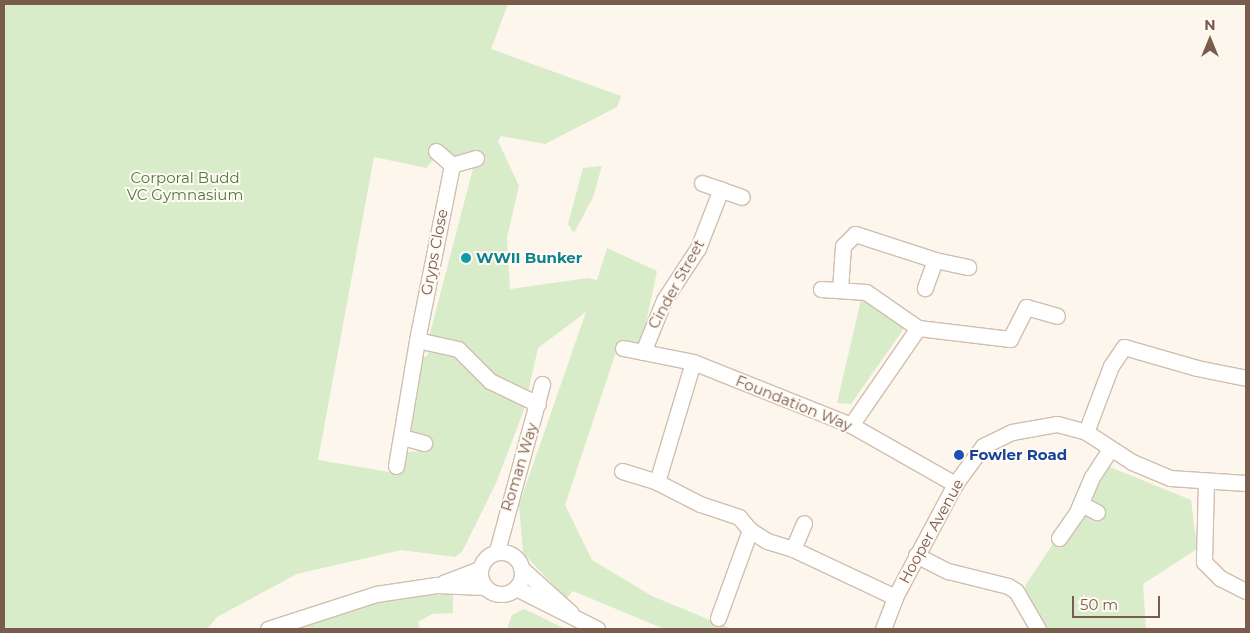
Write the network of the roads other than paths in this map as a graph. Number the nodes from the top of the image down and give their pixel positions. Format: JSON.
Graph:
{"nodes":[{"id":1,"x":436,"y":151,"type":"dead end"},
{"id":2,"x":476,"y":158,"type":"dead end"},
{"id":3,"x":452,"y":165,"type":"junction"},
{"id":4,"x":702,"y":183,"type":"dead end"},
{"id":5,"x":721,"y":189,"type":"junction"},
{"id":6,"x":742,"y":197,"type":"dead end"},
{"id":7,"x":935,"y":260,"type":"junction"},
{"id":8,"x":968,"y":267,"type":"dead end"},
{"id":9,"x":840,"y":288,"type":"junction"},
{"id":10,"x":924,"y":288,"type":"dead end"},
{"id":11,"x":821,"y":289,"type":"dead end"},
{"id":12,"x":1057,"y":316,"type":"dead end"},
{"id":13,"x":918,"y":328,"type":"junction"},
{"id":14,"x":417,"y":340,"type":"junction"},
{"id":15,"x":623,"y":348,"type":"dead end"},
{"id":16,"x":643,"y":352,"type":"junction"},
{"id":17,"x":693,"y":362,"type":"junction"},
{"id":18,"x":1246,"y":378,"type":"edge"},
{"id":19,"x":542,"y":384,"type":"dead end"},
{"id":20,"x":538,"y":404,"type":"junction"},
{"id":21,"x":851,"y":425,"type":"junction"},
{"id":22,"x":1086,"y":432,"type":"junction"},
{"id":23,"x":402,"y":437,"type":"junction"},
{"id":24,"x":424,"y":443,"type":"dead end"},
{"id":25,"x":1110,"y":449,"type":"junction"},
{"id":26,"x":396,"y":466,"type":"dead end"},
{"id":27,"x":622,"y":472,"type":"dead end"},
{"id":28,"x":657,"y":482,"type":"junction"},
{"id":29,"x":1206,"y":483,"type":"junction"},
{"id":30,"x":1246,"y":483,"type":"edge"},
{"id":31,"x":955,"y":484,"type":"junction"},
{"id":32,"x":1080,"y":504,"type":"junction"},
{"id":33,"x":1097,"y":512,"type":"dead end"},
{"id":34,"x":804,"y":523,"type":"dead end"},
{"id":35,"x":750,"y":530,"type":"junction"},
{"id":36,"x":1059,"y":538,"type":"dead end"},
{"id":37,"x":793,"y":550,"type":"junction"},
{"id":38,"x":497,"y":551,"type":"junction"},
{"id":39,"x":916,"y":555,"type":"junction"},
{"id":40,"x":521,"y":568,"type":"junction"},
{"id":41,"x":479,"y":570,"type":"junction"},
{"id":42,"x":436,"y":585,"type":"junction"},
{"id":43,"x":484,"y":587,"type":"junction"},
{"id":44,"x":516,"y":588,"type":"junction"},
{"id":45,"x":1246,"y":591,"type":"edge"},
{"id":46,"x":895,"y":597,"type":"junction"},
{"id":47,"x":575,"y":618,"type":"junction"},
{"id":48,"x":718,"y":618,"type":"dead end"},
{"id":49,"x":1033,"y":628,"type":"edge"},
{"id":50,"x":268,"y":629,"type":"edge"},
{"id":51,"x":597,"y":629,"type":"edge"},
{"id":52,"x":882,"y":629,"type":"edge"}],
"edges":[{"from":1,"to":3,"type":"street"},
{"from":2,"to":3,"type":"street"},
{"from":3,"to":14,"type":"street","name":"Gryps Close"},
{"from":4,"to":5,"type":"street"},
{"from":5,"to":6,"type":"street"},
{"from":5,"to":16,"type":"street","name":"Cinder Street"},
{"from":7,"to":8,"type":"street"},
{"from":7,"to":9,"type":"street"},
{"from":7,"to":10,"type":"street"},
{"from":9,"to":11,"type":"street"},
{"from":9,"to":13,"type":"street"},
{"from":12,"to":13,"type":"street"},
{"from":13,"to":21,"type":"street"},
{"from":14,"to":20,"type":"street"},
{"from":14,"to":23,"type":"street","name":"Gryps Close"},
{"from":15,"to":16,"type":"street","name":"Foundation Way"},
{"from":16,"to":17,"type":"street","name":"Foundation Way"},
{"from":17,"to":21,"type":"street","name":"Foundation Way"},
{"from":17,"to":28,"type":"street"},
{"from":18,"to":22,"type":"street"},
{"from":19,"to":20,"type":"street","name":"Roman Way"},
{"from":20,"to":38,"type":"street","name":"Roman Way"},
{"from":21,"to":31,"type":"street","name":"Foundation Way"},
{"from":22,"to":25,"type":"street","name":"Hooper Avenue"},
{"from":22,"to":31,"type":"street","name":"Hooper Avenue"},
{"from":23,"to":24,"type":"street"},
{"from":23,"to":26,"type":"street","name":"Gryps Close"},
{"from":25,"to":29,"type":"street","name":"Hooper Avenue"},
{"from":25,"to":32,"type":"street"},
{"from":27,"to":28,"type":"street"},
{"from":28,"to":35,"type":"street"},
{"from":29,"to":30,"type":"street","name":"Hooper Avenue"},
{"from":29,"to":45,"type":"street"},
{"from":31,"to":39,"type":"street","name":"Hooper Avenue"},
{"from":32,"to":33,"type":"street"},
{"from":32,"to":36,"type":"street"},
{"from":34,"to":37,"type":"street"},
{"from":35,"to":37,"type":"street"},
{"from":35,"to":48,"type":"street"},
{"from":37,"to":46,"type":"street"},
{"from":38,"to":40,"type":"street"},
{"from":38,"to":41,"type":"street"},
{"from":39,"to":46,"type":"street","name":"Hooper Avenue"},
{"from":39,"to":49,"type":"street"},
{"from":40,"to":44,"type":"street"},
{"from":40,"to":47,"type":"street"},
{"from":41,"to":42,"type":"street"},
{"from":41,"to":43,"type":"street"},
{"from":42,"to":43,"type":"street"},
{"from":42,"to":50,"type":"street"},
{"from":43,"to":44,"type":"street"},
{"from":44,"to":47,"type":"street"},
{"from":46,"to":52,"type":"street","name":"Hooper Avenue"},
{"from":47,"to":51,"type":"street"}]}
